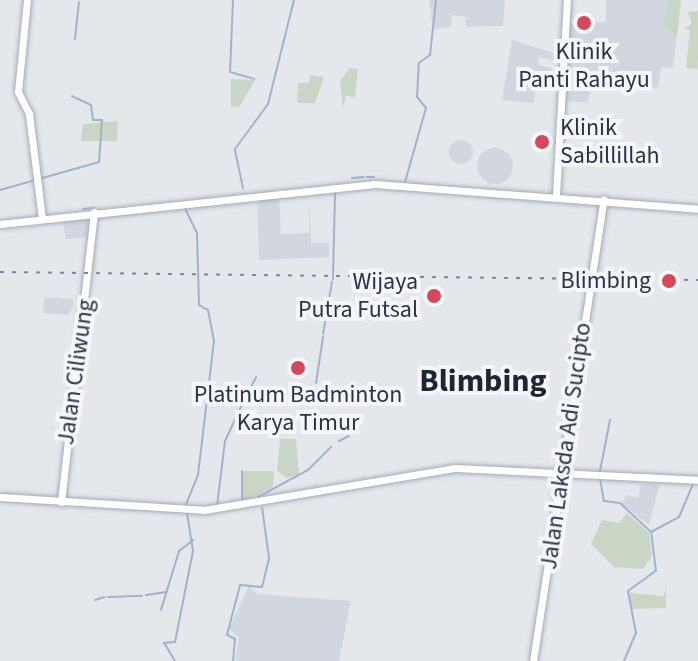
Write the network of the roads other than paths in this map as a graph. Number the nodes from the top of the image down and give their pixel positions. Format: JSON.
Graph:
{"nodes":[{"id":1,"x":27,"y":0,"type":"edge"},
{"id":2,"x":565,"y":0,"type":"edge"},
{"id":3,"x":500,"y":191,"type":"junction"},
{"id":4,"x":554,"y":195,"type":"junction"},
{"id":5,"x":225,"y":197,"type":"junction"},
{"id":6,"x":605,"y":203,"type":"junction"},
{"id":7,"x":698,"y":210,"type":"edge"},
{"id":8,"x":92,"y":214,"type":"junction"},
{"id":9,"x":42,"y":218,"type":"junction"},
{"id":10,"x":0,"y":225,"type":"edge"},
{"id":11,"x":558,"y":473,"type":"junction"},
{"id":12,"x":695,"y":480,"type":"edge"},
{"id":13,"x":0,"y":497,"type":"edge"},
{"id":14,"x":61,"y":502,"type":"junction"},
{"id":15,"x":533,"y":661,"type":"edge"}],
"edges":[{"from":1,"to":9,"type":"main road"},
{"from":2,"to":4,"type":"main road"},
{"from":3,"to":4,"type":"main road"},
{"from":3,"to":5,"type":"main road"},
{"from":3,"to":5,"type":"main road"},
{"from":4,"to":6,"type":"main road"},
{"from":5,"to":8,"type":"main road"},
{"from":6,"to":7,"type":"main road"},
{"from":6,"to":11,"type":"main road","name":"Jalan Laksda Adi Sucipto"},
{"from":8,"to":9,"type":"main road"},
{"from":8,"to":10,"type":"main road"},
{"from":8,"to":14,"type":"main road","name":"Jalan Ciliwung"},
{"from":9,"to":10,"type":"main road"},
{"from":11,"to":12,"type":"main road"},
{"from":11,"to":14,"type":"main road"},
{"from":11,"to":15,"type":"main road","name":"Jalan Laksda Adi Sucipto"},
{"from":13,"to":14,"type":"main road"}]}
